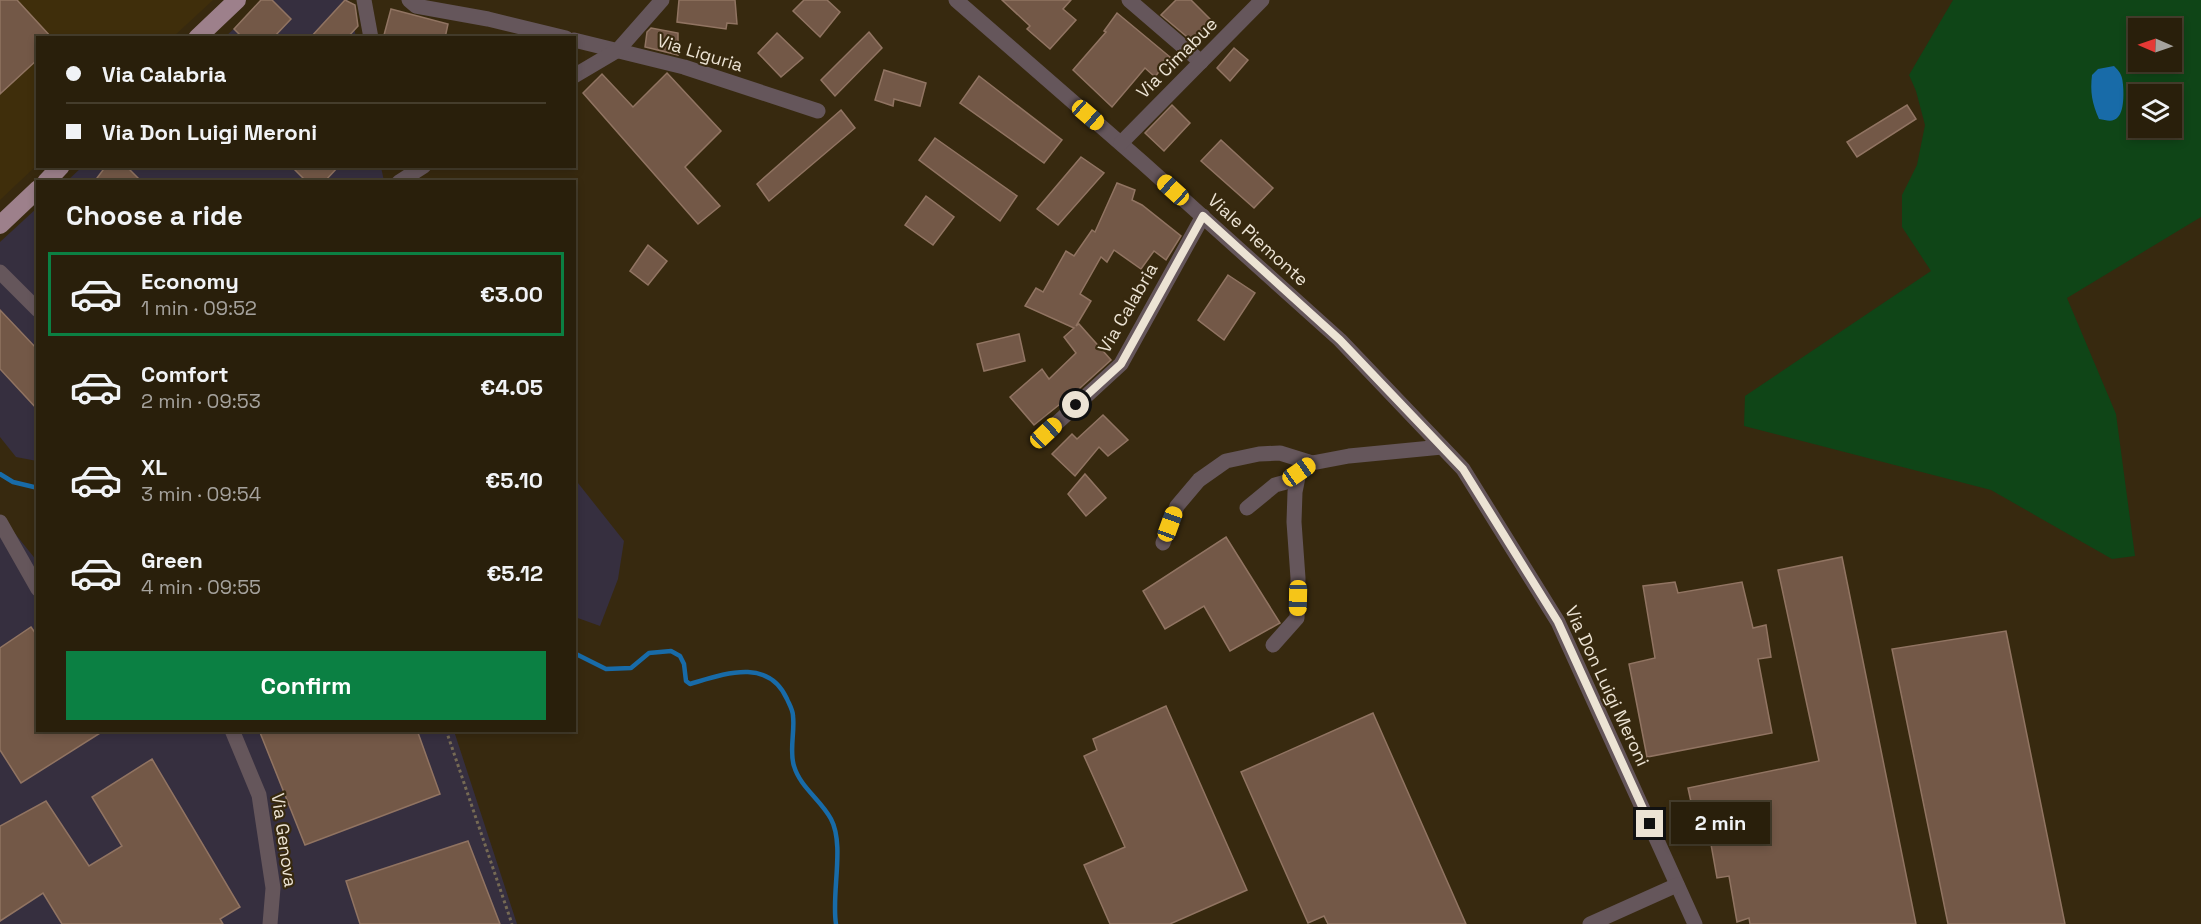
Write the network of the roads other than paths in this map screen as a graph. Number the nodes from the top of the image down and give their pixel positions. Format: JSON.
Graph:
{"nodes":[{"id":1,"x":237,"y":0,"type":"edge"},
{"id":2,"x":364,"y":0,"type":"edge"},
{"id":3,"x":409,"y":0,"type":"edge"},
{"id":4,"x":662,"y":0,"type":"edge"},
{"id":5,"x":956,"y":0,"type":"edge"},
{"id":6,"x":1129,"y":0,"type":"edge"},
{"id":7,"x":1262,"y":0,"type":"edge"},
{"id":8,"x":199,"y":36,"type":"edge"},
{"id":9,"x":371,"y":36,"type":"edge"},
{"id":10,"x":558,"y":36,"type":"edge"},
{"id":11,"x":576,"y":40,"type":"edge"},
{"id":12,"x":618,"y":50,"type":"junction"},
{"id":13,"x":1201,"y":62,"type":"junction"},
{"id":14,"x":576,"y":75,"type":"edge"},
{"id":15,"x":818,"y":111,"type":"dead end"},
{"id":16,"x":1121,"y":143,"type":"junction"},
{"id":17,"x":421,"y":168,"type":"edge"},
{"id":18,"x":401,"y":180,"type":"edge"},
{"id":19,"x":36,"y":191,"type":"edge"},
{"id":20,"x":1203,"y":216,"type":"junction"},
{"id":21,"x":0,"y":225,"type":"edge"},
{"id":22,"x":0,"y":272,"type":"edge"},
{"id":23,"x":36,"y":308,"type":"edge"},
{"id":24,"x":1046,"y":433,"type":"dead end"},
{"id":25,"x":1442,"y":447,"type":"junction"},
{"id":26,"x":1312,"y":463,"type":"junction"},
{"id":27,"x":1298,"y":479,"type":"junction"},
{"id":28,"x":1247,"y":508,"type":"dead end"},
{"id":29,"x":0,"y":522,"type":"edge"},
{"id":30,"x":1163,"y":543,"type":"dead end"},
{"id":31,"x":36,"y":585,"type":"edge"},
{"id":32,"x":1273,"y":645,"type":"dead end"},
{"id":33,"x":233,"y":732,"type":"edge"},
{"id":34,"x":1677,"y":885,"type":"junction"},
{"id":35,"x":270,"y":924,"type":"edge"},
{"id":36,"x":1590,"y":924,"type":"edge"},
{"id":37,"x":1695,"y":924,"type":"edge"}],
"edges":[{"from":1,"to":8,"type":"main road"},
{"from":2,"to":9,"type":"street"},
{"from":3,"to":10,"type":"street"},
{"from":4,"to":12,"type":"street"},
{"from":5,"to":16,"type":"street","name":"Viale Piemonte"},
{"from":6,"to":13,"type":"street"},
{"from":7,"to":13,"type":"street","name":"Via Cimabue"},
{"from":11,"to":12,"type":"street","name":"Via Liguria"},
{"from":12,"to":14,"type":"street"},
{"from":12,"to":15,"type":"street","name":"Via Liguria"},
{"from":13,"to":16,"type":"street","name":"Via Cimabue"},
{"from":16,"to":20,"type":"street","name":"Viale Piemonte"},
{"from":17,"to":18,"type":"street"},
{"from":19,"to":21,"type":"main road"},
{"from":20,"to":24,"type":"street","name":"Via Calabria"},
{"from":20,"to":25,"type":"street","name":"Viale Piemonte"},
{"from":22,"to":23,"type":"street"},
{"from":25,"to":26,"type":"street"},
{"from":25,"to":34,"type":"street","name":"Via Don Luigi Meroni"},
{"from":26,"to":27,"type":"street"},
{"from":26,"to":30,"type":"street"},
{"from":27,"to":28,"type":"street"},
{"from":27,"to":32,"type":"street"},
{"from":29,"to":31,"type":"street"},
{"from":33,"to":35,"type":"street","name":"Via Genova"},
{"from":34,"to":36,"type":"street"},
{"from":34,"to":37,"type":"street","name":"Via Don Luigi Meroni"}]}
